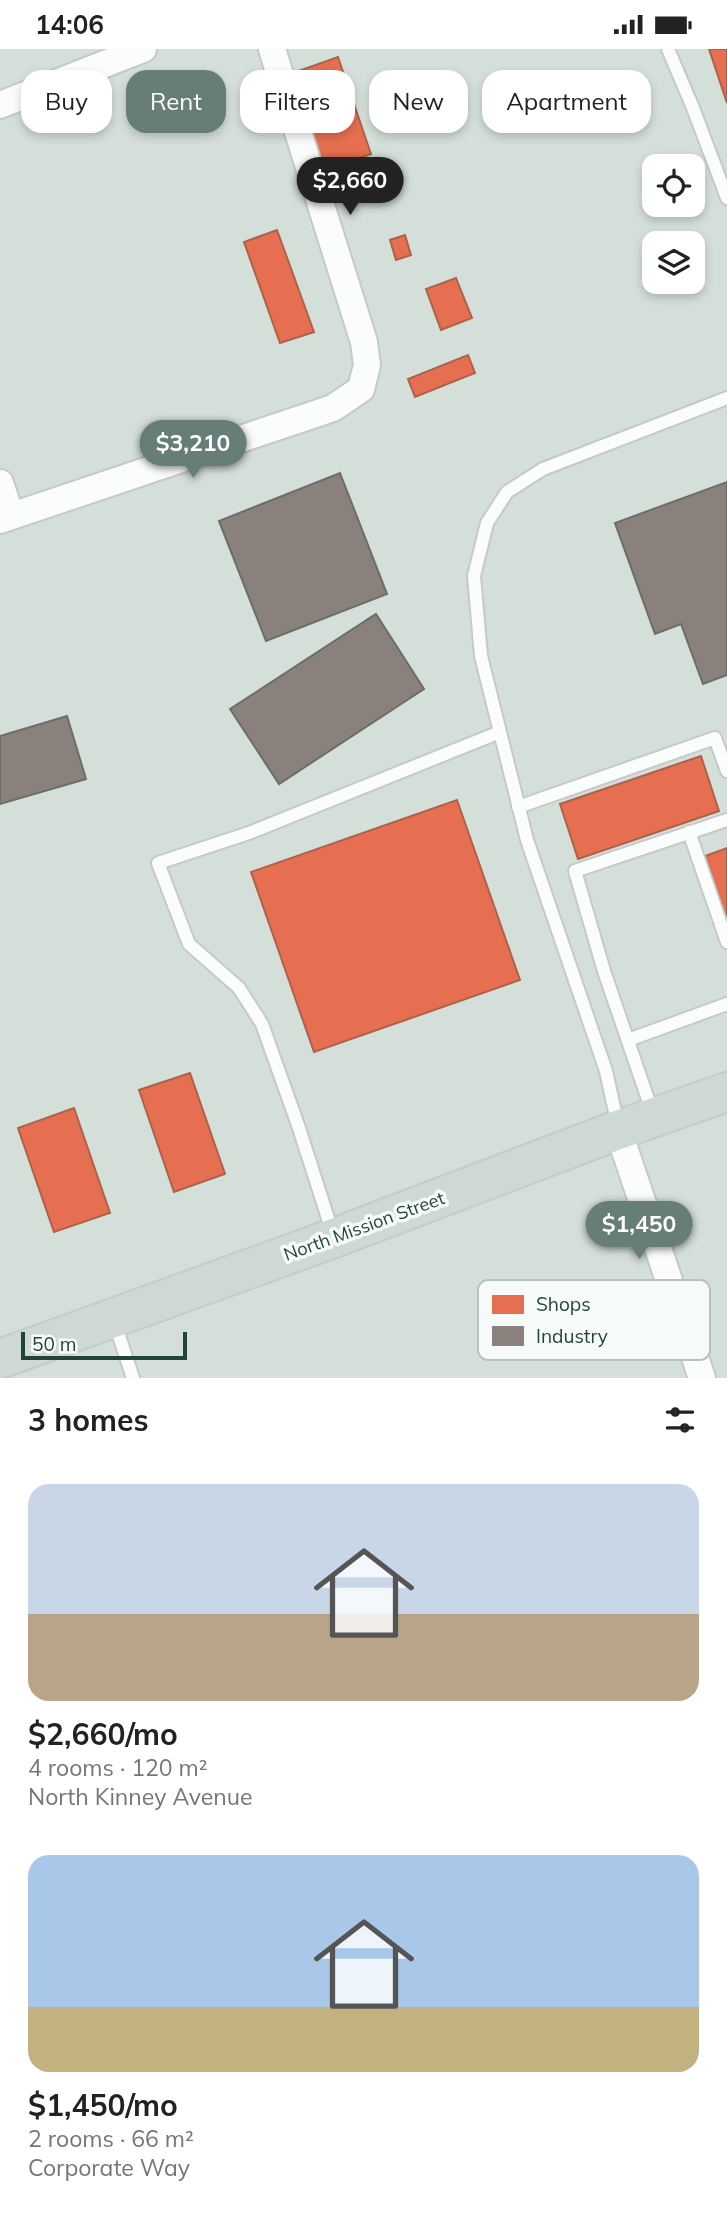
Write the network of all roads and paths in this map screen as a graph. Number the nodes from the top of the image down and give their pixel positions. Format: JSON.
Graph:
{"nodes":[{"id":1,"x":144,"y":49,"type":"edge"},
{"id":2,"x":272,"y":49,"type":"edge"},
{"id":3,"x":668,"y":49,"type":"edge"},
{"id":4,"x":0,"y":105,"type":"edge"},
{"id":5,"x":727,"y":198,"type":"edge"},
{"id":6,"x":727,"y":398,"type":"edge"},
{"id":7,"x":0,"y":483,"type":"edge"},
{"id":8,"x":5,"y":518,"type":"edge"},
{"id":9,"x":500,"y":732,"type":"junction"},
{"id":10,"x":727,"y":771,"type":"edge"},
{"id":11,"x":518,"y":807,"type":"junction"},
{"id":12,"x":727,"y":820,"type":"edge"},
{"id":13,"x":689,"y":832,"type":"junction"},
{"id":14,"x":727,"y":942,"type":"edge"},
{"id":15,"x":727,"y":1004,"type":"edge"},
{"id":16,"x":628,"y":1040,"type":"junction"},
{"id":17,"x":727,"y":1092,"type":"edge"},
{"id":18,"x":654,"y":1117,"type":"junction"},
{"id":19,"x":618,"y":1130,"type":"junction"},
{"id":20,"x":334,"y":1238,"type":"junction"},
{"id":21,"x":670,"y":1280,"type":"edge"},
{"id":22,"x":113,"y":1317,"type":"junction"},
{"id":23,"x":0,"y":1359,"type":"edge"},
{"id":24,"x":696,"y":1360,"type":"edge"},
{"id":25,"x":133,"y":1378,"type":"edge"},
{"id":26,"x":702,"y":1378,"type":"edge"}],
"edges":[{"from":1,"to":4,"type":"street"},
{"from":2,"to":8,"type":"street"},
{"from":3,"to":5,"type":"lane"},
{"from":6,"to":9,"type":"lane"},
{"from":7,"to":8,"type":"street"},
{"from":9,"to":11,"type":"lane"},
{"from":9,"to":20,"type":"lane"},
{"from":10,"to":11,"type":"lane"},
{"from":11,"to":19,"type":"lane"},
{"from":12,"to":13,"type":"lane"},
{"from":13,"to":14,"type":"lane"},
{"from":13,"to":16,"type":"lane"},
{"from":15,"to":16,"type":"lane"},
{"from":16,"to":18,"type":"lane"},
{"from":17,"to":18,"type":"main road","name":"North Mission Street"},
{"from":18,"to":19,"type":"main road","name":"North Mission Street"},
{"from":19,"to":20,"type":"main road","name":"North Mission Street"},
{"from":19,"to":21,"type":"street"},
{"from":20,"to":22,"type":"main road","name":"North Mission Street"},
{"from":22,"to":23,"type":"main road","name":"North Mission Street"},
{"from":22,"to":25,"type":"lane"},
{"from":24,"to":26,"type":"street"}]}
